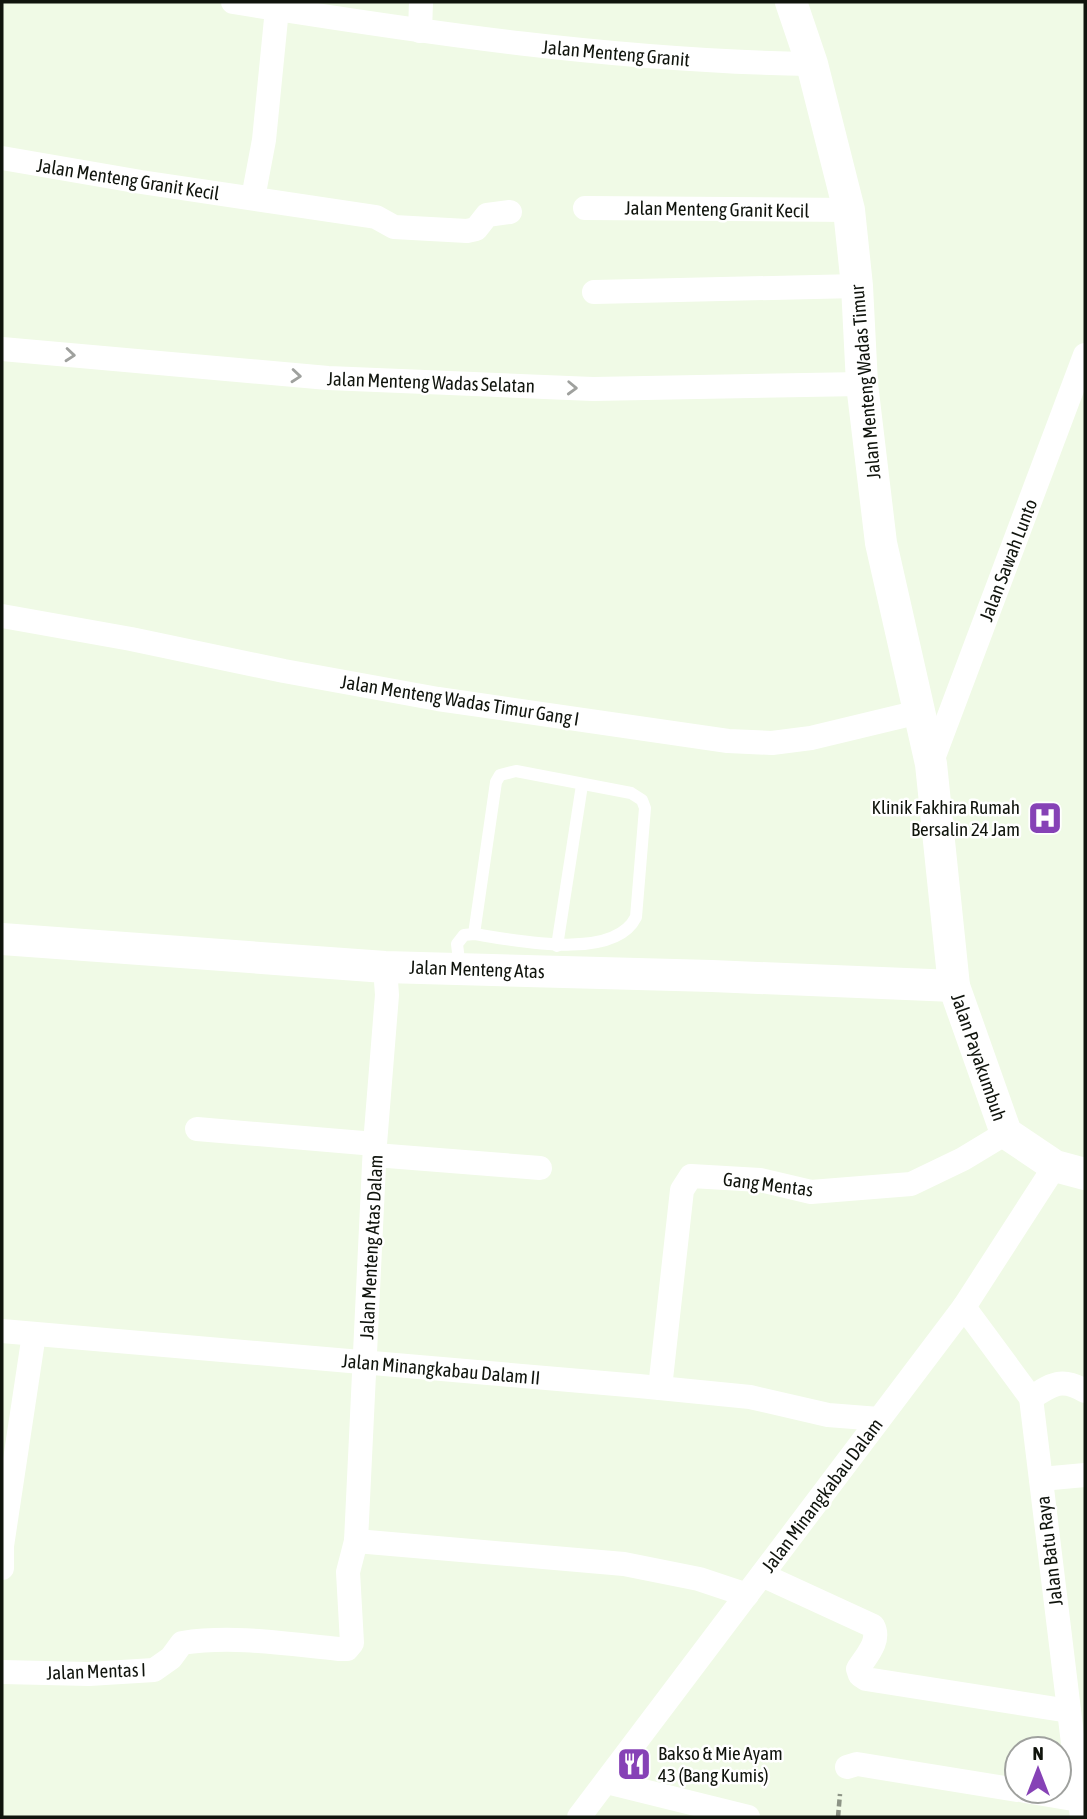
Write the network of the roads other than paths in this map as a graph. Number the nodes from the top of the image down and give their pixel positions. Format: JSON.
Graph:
{"nodes":[{"id":1,"x":233,"y":2,"type":"edge"},
{"id":2,"x":421,"y":2,"type":"edge"},
{"id":3,"x":791,"y":2,"type":"edge"},
{"id":4,"x":277,"y":9,"type":"junction"},
{"id":5,"x":420,"y":31,"type":"junction"},
{"id":6,"x":812,"y":64,"type":"junction"},
{"id":7,"x":2,"y":158,"type":"edge"},
{"id":8,"x":253,"y":198,"type":"junction"},
{"id":9,"x":585,"y":208,"type":"dead end"},
{"id":10,"x":849,"y":210,"type":"junction"},
{"id":11,"x":510,"y":212,"type":"dead end"},
{"id":12,"x":857,"y":286,"type":"junction"},
{"id":13,"x":594,"y":292,"type":"dead end"},
{"id":14,"x":2,"y":349,"type":"edge"},
{"id":15,"x":1085,"y":355,"type":"edge"},
{"id":16,"x":862,"y":384,"type":"junction"},
{"id":17,"x":2,"y":616,"type":"edge"},
{"id":18,"x":919,"y":712,"type":"junction"},
{"id":19,"x":931,"y":764,"type":"junction"},
{"id":20,"x":582,"y":785,"type":"junction"},
{"id":21,"x":474,"y":934,"type":"junction"},
{"id":22,"x":2,"y":939,"type":"edge"},
{"id":23,"x":557,"y":946,"type":"junction"},
{"id":24,"x":385,"y":967,"type":"junction"},
{"id":25,"x":460,"y":969,"type":"junction"},
{"id":26,"x":954,"y":986,"type":"junction"},
{"id":27,"x":197,"y":1129,"type":"dead end"},
{"id":28,"x":1006,"y":1133,"type":"junction"},
{"id":29,"x":376,"y":1149,"type":"junction"},
{"id":30,"x":1055,"y":1166,"type":"junction"},
{"id":31,"x":540,"y":1168,"type":"dead end"},
{"id":32,"x":1085,"y":1174,"type":"edge"},
{"id":33,"x":964,"y":1307,"type":"junction"},
{"id":34,"x":2,"y":1331,"type":"edge"},
{"id":35,"x":34,"y":1334,"type":"junction"},
{"id":36,"x":365,"y":1362,"type":"junction"},
{"id":37,"x":660,"y":1388,"type":"junction"},
{"id":38,"x":1085,"y":1391,"type":"edge"},
{"id":39,"x":1031,"y":1398,"type":"junction"},
{"id":40,"x":879,"y":1419,"type":"junction"},
{"id":41,"x":1085,"y":1475,"type":"edge"},
{"id":42,"x":1041,"y":1479,"type":"junction"},
{"id":43,"x":356,"y":1541,"type":"junction"},
{"id":44,"x":2,"y":1568,"type":"edge"},
{"id":45,"x":762,"y":1575,"type":"junction"},
{"id":46,"x":747,"y":1595,"type":"junction"},
{"id":47,"x":347,"y":1649,"type":"joint"},
{"id":48,"x":2,"y":1672,"type":"edge"},
{"id":49,"x":1069,"y":1711,"type":"junction"},
{"id":50,"x":847,"y":1767,"type":"dead end"},
{"id":51,"x":607,"y":1782,"type":"junction"},
{"id":52,"x":1003,"y":1788,"type":"edge"},
{"id":53,"x":1081,"y":1809,"type":"edge"},
{"id":54,"x":579,"y":1817,"type":"edge"},
{"id":55,"x":748,"y":1817,"type":"edge"}],
"edges":[{"from":1,"to":4,"type":"street","name":"Jalan Menteng Granit"},
{"from":2,"to":5,"type":"street"},
{"from":3,"to":6,"type":"street","name":"Jalan Menteng Wadas Timur"},
{"from":4,"to":5,"type":"street","name":"Jalan Menteng Granit"},
{"from":4,"to":8,"type":"street"},
{"from":5,"to":6,"type":"street","name":"Jalan Menteng Granit"},
{"from":6,"to":10,"type":"street","name":"Jalan Menteng Wadas Timur"},
{"from":7,"to":8,"type":"street","name":"Jalan Menteng Granit Kecil"},
{"from":8,"to":11,"type":"street","name":"Jalan Menteng Granit Kecil"},
{"from":9,"to":10,"type":"street","name":"Jalan Menteng Granit Kecil"},
{"from":10,"to":12,"type":"street","name":"Jalan Menteng Wadas Timur"},
{"from":12,"to":13,"type":"street"},
{"from":12,"to":16,"type":"street","name":"Jalan Menteng Wadas Timur"},
{"from":14,"to":16,"type":"street","name":"Jalan Menteng Wadas Selatan","one_way":true},
{"from":15,"to":19,"type":"street","name":"Jalan Sawah Lunto"},
{"from":16,"to":18,"type":"street","name":"Jalan Menteng Wadas Timur"},
{"from":17,"to":18,"type":"street","name":"Jalan Menteng Wadas Timur Gang I"},
{"from":18,"to":19,"type":"street","name":"Jalan Menteng Wadas Timur"},
{"from":19,"to":26,"type":"street","name":"Jalan Payakumbuh"},
{"from":20,"to":21,"type":"lane"},
{"from":20,"to":23,"type":"lane"},
{"from":20,"to":23,"type":"lane"},
{"from":21,"to":23,"type":"lane"},
{"from":21,"to":25,"type":"lane"},
{"from":22,"to":24,"type":"street","name":"Jalan Menteng Atas"},
{"from":24,"to":25,"type":"street","name":"Jalan Menteng Atas"},
{"from":24,"to":29,"type":"street","name":"Jalan Menteng Atas Dalam"},
{"from":25,"to":26,"type":"street","name":"Jalan Menteng Atas"},
{"from":26,"to":28,"type":"street","name":"Jalan Payakumbuh"},
{"from":27,"to":29,"type":"street"},
{"from":28,"to":30,"type":"street","name":"Jalan Payakumbuh"},
{"from":28,"to":37,"type":"street","name":"Gang Mentas"},
{"from":29,"to":31,"type":"street"},
{"from":29,"to":36,"type":"street","name":"Jalan Menteng Atas Dalam"},
{"from":30,"to":32,"type":"street","name":"Jalan Payakumbuh"},
{"from":30,"to":33,"type":"street","name":"Jalan Minangkabau Dalam"},
{"from":33,"to":39,"type":"street","name":"Jalan Batu Raya"},
{"from":33,"to":40,"type":"street","name":"Jalan Minangkabau Dalam"},
{"from":34,"to":35,"type":"street","name":"Jalan Minangkabau Dalam II"},
{"from":35,"to":36,"type":"street","name":"Jalan Minangkabau Dalam II"},
{"from":35,"to":44,"type":"street"},
{"from":36,"to":37,"type":"street","name":"Jalan Minangkabau Dalam II"},
{"from":36,"to":43,"type":"street","name":"Jalan Menteng Atas Dalam"},
{"from":37,"to":40,"type":"street","name":"Jalan Minangkabau Dalam II"},
{"from":38,"to":39,"type":"street"},
{"from":39,"to":42,"type":"street","name":"Jalan Batu Raya"},
{"from":40,"to":45,"type":"street","name":"Jalan Minangkabau Dalam"},
{"from":41,"to":42,"type":"street"},
{"from":42,"to":49,"type":"street","name":"Jalan Batu Raya"},
{"from":43,"to":46,"type":"street"},
{"from":43,"to":47,"type":"street","name":"Jalan Menteng Atas Dalam"},
{"from":45,"to":46,"type":"street","name":"Jalan Minangkabau Dalam"},
{"from":45,"to":49,"type":"street"},
{"from":46,"to":51,"type":"street","name":"Jalan Minangkabau Dalam"},
{"from":47,"to":48,"type":"street","name":"Jalan Mentas I"},
{"from":49,"to":53,"type":"street","name":"Jalan Batu Raya"},
{"from":50,"to":52,"type":"street"},
{"from":51,"to":54,"type":"street","name":"Jalan Minangkabau Dalam"},
{"from":51,"to":55,"type":"street"}]}
